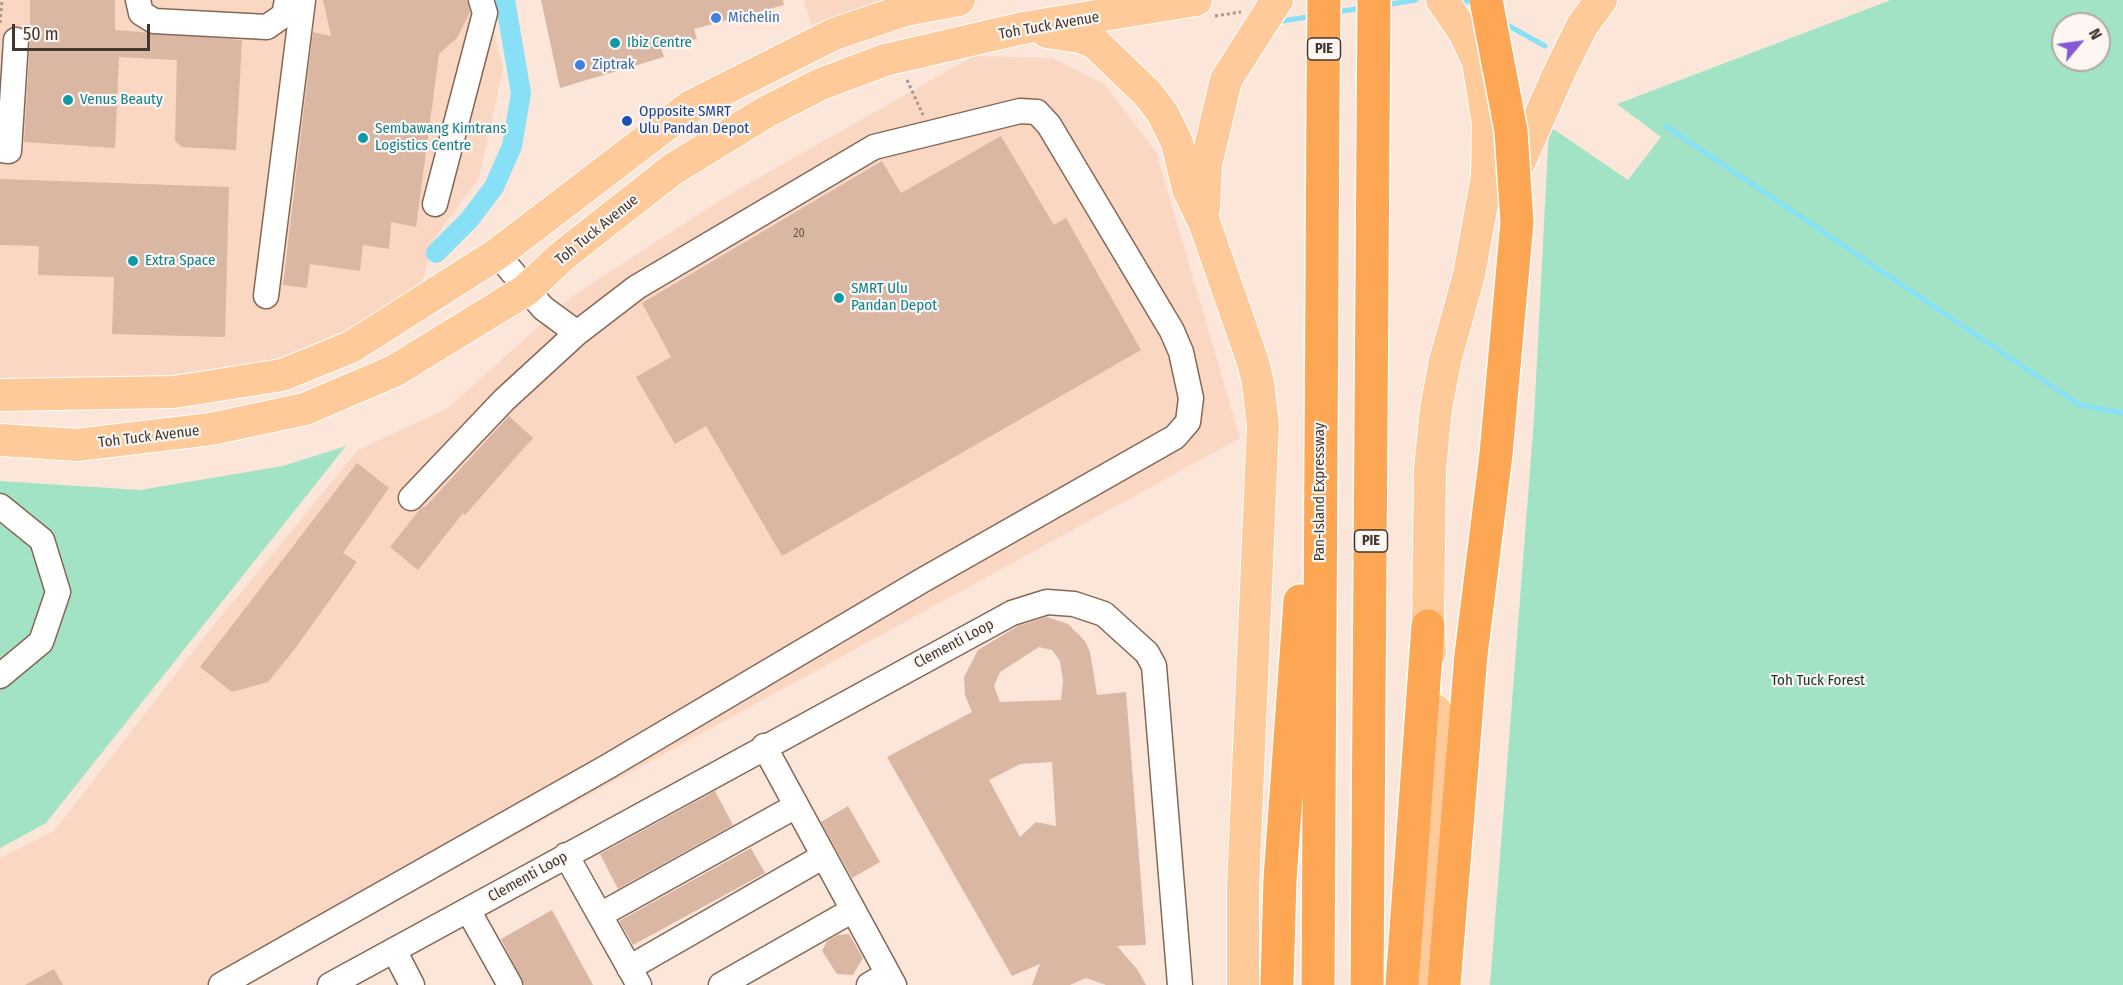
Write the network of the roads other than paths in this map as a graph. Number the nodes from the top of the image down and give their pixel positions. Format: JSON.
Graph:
{"nodes":[{"id":1,"x":138,"y":0,"type":"edge"},
{"id":2,"x":287,"y":0,"type":"edge"},
{"id":3,"x":303,"y":0,"type":"edge"},
{"id":4,"x":482,"y":0,"type":"edge"},
{"id":5,"x":959,"y":0,"type":"edge"},
{"id":6,"x":1196,"y":0,"type":"edge"},
{"id":7,"x":1277,"y":0,"type":"edge"},
{"id":8,"x":1324,"y":0,"type":"edge"},
{"id":9,"x":1374,"y":0,"type":"edge"},
{"id":10,"x":1443,"y":0,"type":"edge"},
{"id":11,"x":1486,"y":0,"type":"edge"},
{"id":12,"x":1601,"y":0,"type":"edge"},
{"id":13,"x":1023,"y":28,"type":"junction"},
{"id":14,"x":8,"y":32,"type":"edge"},
{"id":15,"x":0,"y":150,"type":"edge"},
{"id":16,"x":435,"y":204,"type":"dead end"},
{"id":17,"x":1204,"y":222,"type":"junction"},
{"id":18,"x":497,"y":254,"type":"junction"},
{"id":19,"x":1469,"y":275,"type":"junction"},
{"id":20,"x":526,"y":290,"type":"junction"},
{"id":21,"x":266,"y":296,"type":"dead end"},
{"id":22,"x":577,"y":333,"type":"junction"},
{"id":23,"x":0,"y":395,"type":"edge"},
{"id":24,"x":0,"y":440,"type":"edge"},
{"id":25,"x":411,"y":498,"type":"dead end"},
{"id":26,"x":0,"y":506,"type":"edge"},
{"id":27,"x":1320,"y":515,"type":"junction"},
{"id":28,"x":1428,"y":626,"type":"junction"},
{"id":29,"x":0,"y":676,"type":"edge"},
{"id":30,"x":764,"y":746,"type":"junction"},
{"id":31,"x":796,"y":806,"type":"junction"},
{"id":32,"x":566,"y":855,"type":"junction"},
{"id":33,"x":824,"y":856,"type":"junction"},
{"id":34,"x":468,"y":910,"type":"junction"},
{"id":35,"x":853,"y":910,"type":"junction"},
{"id":36,"x":600,"y":915,"type":"junction"},
{"id":37,"x":394,"y":950,"type":"junction"},
{"id":38,"x":634,"y":976,"type":"edge"},
{"id":39,"x":884,"y":981,"type":"edge"},
{"id":40,"x":221,"y":985,"type":"edge"},
{"id":41,"x":330,"y":985,"type":"edge"},
{"id":42,"x":412,"y":985,"type":"edge"},
{"id":43,"x":510,"y":985,"type":"edge"},
{"id":44,"x":721,"y":985,"type":"edge"},
{"id":45,"x":1179,"y":985,"type":"edge"},
{"id":46,"x":1243,"y":985,"type":"edge"},
{"id":47,"x":1277,"y":985,"type":"edge"},
{"id":48,"x":1318,"y":985,"type":"edge"},
{"id":49,"x":1367,"y":985,"type":"edge"},
{"id":50,"x":1402,"y":985,"type":"edge"},
{"id":51,"x":1429,"y":985,"type":"edge"},
{"id":52,"x":1444,"y":985,"type":"edge"}],
"edges":[{"from":1,"to":2,"type":"street"},
{"from":3,"to":21,"type":"street"},
{"from":4,"to":16,"type":"street"},
{"from":5,"to":18,"type":"main road"},
{"from":6,"to":13,"type":"main road","name":"Toh Tuck Avenue"},
{"from":7,"to":17,"type":"main road"},
{"from":8,"to":27,"type":"highway","name":"Pan-Island Expressway","number":"PIE","bridge":true},
{"from":9,"to":49,"type":"highway","number":"PIE"},
{"from":10,"to":19,"type":"main road"},
{"from":11,"to":52,"type":"highway","bridge":true},
{"from":12,"to":19,"type":"main road"},
{"from":13,"to":17,"type":"main road"},
{"from":13,"to":20,"type":"main road","name":"Toh Tuck Avenue"},
{"from":14,"to":15,"type":"street"},
{"from":17,"to":46,"type":"main road"},
{"from":18,"to":20,"type":"street"},
{"from":18,"to":23,"type":"main road"},
{"from":19,"to":28,"type":"main road"},
{"from":20,"to":22,"type":"street"},
{"from":20,"to":24,"type":"main road","name":"Toh Tuck Avenue"},
{"from":22,"to":25,"type":"street"},
{"from":22,"to":40,"type":"street"},
{"from":26,"to":29,"type":"street"},
{"from":27,"to":47,"type":"highway"},
{"from":27,"to":48,"type":"highway","name":"Pan-Island Expressway","number":"PIE"},
{"from":28,"to":50,"type":"highway"},
{"from":28,"to":51,"type":"main road"},
{"from":30,"to":31,"type":"street"},
{"from":30,"to":32,"type":"street","name":"Clementi Loop"},
{"from":30,"to":45,"type":"street","name":"Clementi Loop"},
{"from":31,"to":33,"type":"street"},
{"from":31,"to":36,"type":"street"},
{"from":32,"to":34,"type":"street","name":"Clementi Loop"},
{"from":32,"to":36,"type":"street"},
{"from":33,"to":35,"type":"street"},
{"from":33,"to":38,"type":"street"},
{"from":34,"to":37,"type":"street","name":"Clementi Loop"},
{"from":34,"to":43,"type":"street"},
{"from":35,"to":39,"type":"street"},
{"from":35,"to":44,"type":"street"},
{"from":36,"to":38,"type":"street"},
{"from":37,"to":41,"type":"street","name":"Clementi Loop"},
{"from":37,"to":42,"type":"street"}]}
